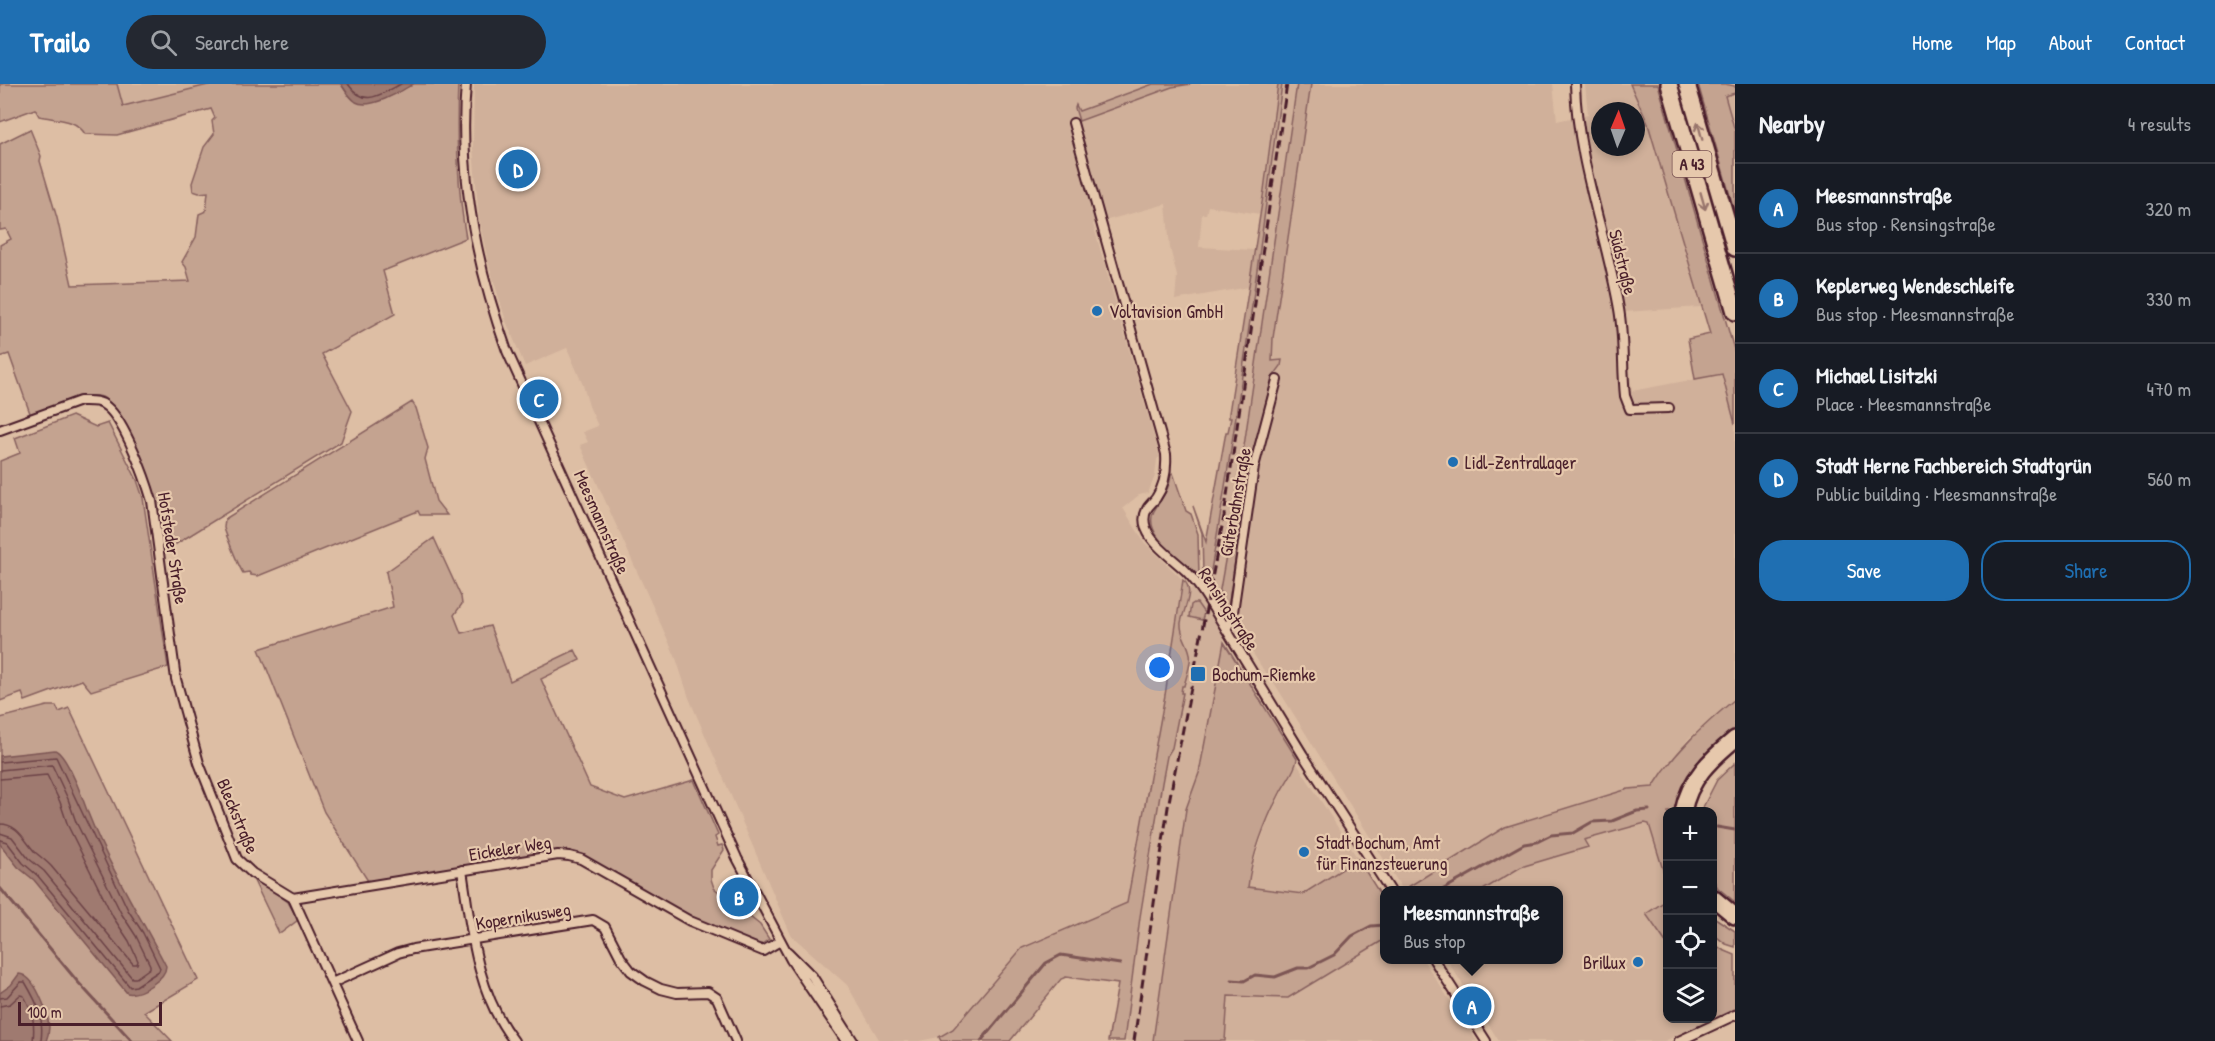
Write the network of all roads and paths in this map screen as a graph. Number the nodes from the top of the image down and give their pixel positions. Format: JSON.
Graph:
{"nodes":[{"id":1,"x":466,"y":84,"type":"edge"},
{"id":2,"x":1575,"y":84,"type":"edge"},
{"id":3,"x":1670,"y":84,"type":"edge"},
{"id":4,"x":1687,"y":84,"type":"edge"},
{"id":5,"x":1073,"y":123,"type":"dead end"},
{"id":6,"x":1735,"y":248,"type":"edge"},
{"id":7,"x":1735,"y":312,"type":"edge"},
{"id":8,"x":1277,"y":380,"type":"dead end"},
{"id":9,"x":1668,"y":408,"type":"dead end"},
{"id":10,"x":0,"y":430,"type":"edge"},
{"id":11,"x":1226,"y":629,"type":"junction"},
{"id":12,"x":175,"y":674,"type":"joint"},
{"id":13,"x":1735,"y":739,"type":"edge"},
{"id":14,"x":1735,"y":750,"type":"edge"},
{"id":15,"x":1684,"y":807,"type":"edge"},
{"id":16,"x":1692,"y":807,"type":"edge"},
{"id":17,"x":462,"y":870,"type":"junction"},
{"id":18,"x":1387,"y":886,"type":"edge"},
{"id":19,"x":293,"y":898,"type":"junction"},
{"id":20,"x":1717,"y":900,"type":"edge"},
{"id":21,"x":1717,"y":910,"type":"edge"},
{"id":22,"x":1735,"y":916,"type":"edge"},
{"id":23,"x":1735,"y":924,"type":"edge"},
{"id":24,"x":473,"y":940,"type":"junction"},
{"id":25,"x":780,"y":941,"type":"junction"},
{"id":26,"x":787,"y":951,"type":"junction"},
{"id":27,"x":1437,"y":964,"type":"edge"},
{"id":28,"x":332,"y":983,"type":"junction"},
{"id":29,"x":1735,"y":1015,"type":"edge"},
{"id":30,"x":358,"y":1041,"type":"edge"},
{"id":31,"x":514,"y":1041,"type":"edge"},
{"id":32,"x":736,"y":1041,"type":"edge"},
{"id":33,"x":846,"y":1041,"type":"edge"},
{"id":34,"x":852,"y":1041,"type":"edge"},
{"id":35,"x":1485,"y":1041,"type":"edge"},
{"id":36,"x":1679,"y":1041,"type":"edge"}],
"edges":[{"from":1,"to":25,"type":"street","name":"Meesmannstraße"},
{"from":2,"to":9,"type":"street","name":"Südstraße"},
{"from":3,"to":7,"type":"highway","number":"A 43","one_way":true},
{"from":6,"to":4,"type":"highway","number":"A 43","one_way":true},
{"from":5,"to":11,"type":"street","name":"Rensingstraße"},
{"from":8,"to":11,"type":"street","name":"Güterbahnstraße"},
{"from":10,"to":12,"type":"street","name":"Hofsteder Straße"},
{"from":11,"to":18,"type":"street","name":"Rensingstraße"},
{"from":12,"to":19,"type":"street","name":"Bleckstraße"},
{"from":13,"to":15,"type":"highway"},
{"from":14,"to":16,"type":"highway"},
{"from":17,"to":19,"type":"street","name":"Eickeler Weg"},
{"from":17,"to":24,"type":"street"},
{"from":17,"to":25,"type":"street","name":"Eickeler Weg"},
{"from":19,"to":28,"type":"street"},
{"from":20,"to":22,"type":"highway"},
{"from":21,"to":23,"type":"highway"},
{"from":24,"to":28,"type":"street","name":"Kopernikusweg"},
{"from":24,"to":31,"type":"street"},
{"from":24,"to":32,"type":"street","name":"Kopernikusweg"},
{"from":25,"to":26,"type":"street","name":"Meesmannstraße"},
{"from":26,"to":33,"type":"street","name":"Meesmannstraße"},
{"from":26,"to":34,"type":"street","name":"Meesmannstraße"},
{"from":27,"to":35,"type":"street"},
{"from":28,"to":30,"type":"street"},
{"from":29,"to":36,"type":"street"}]}
